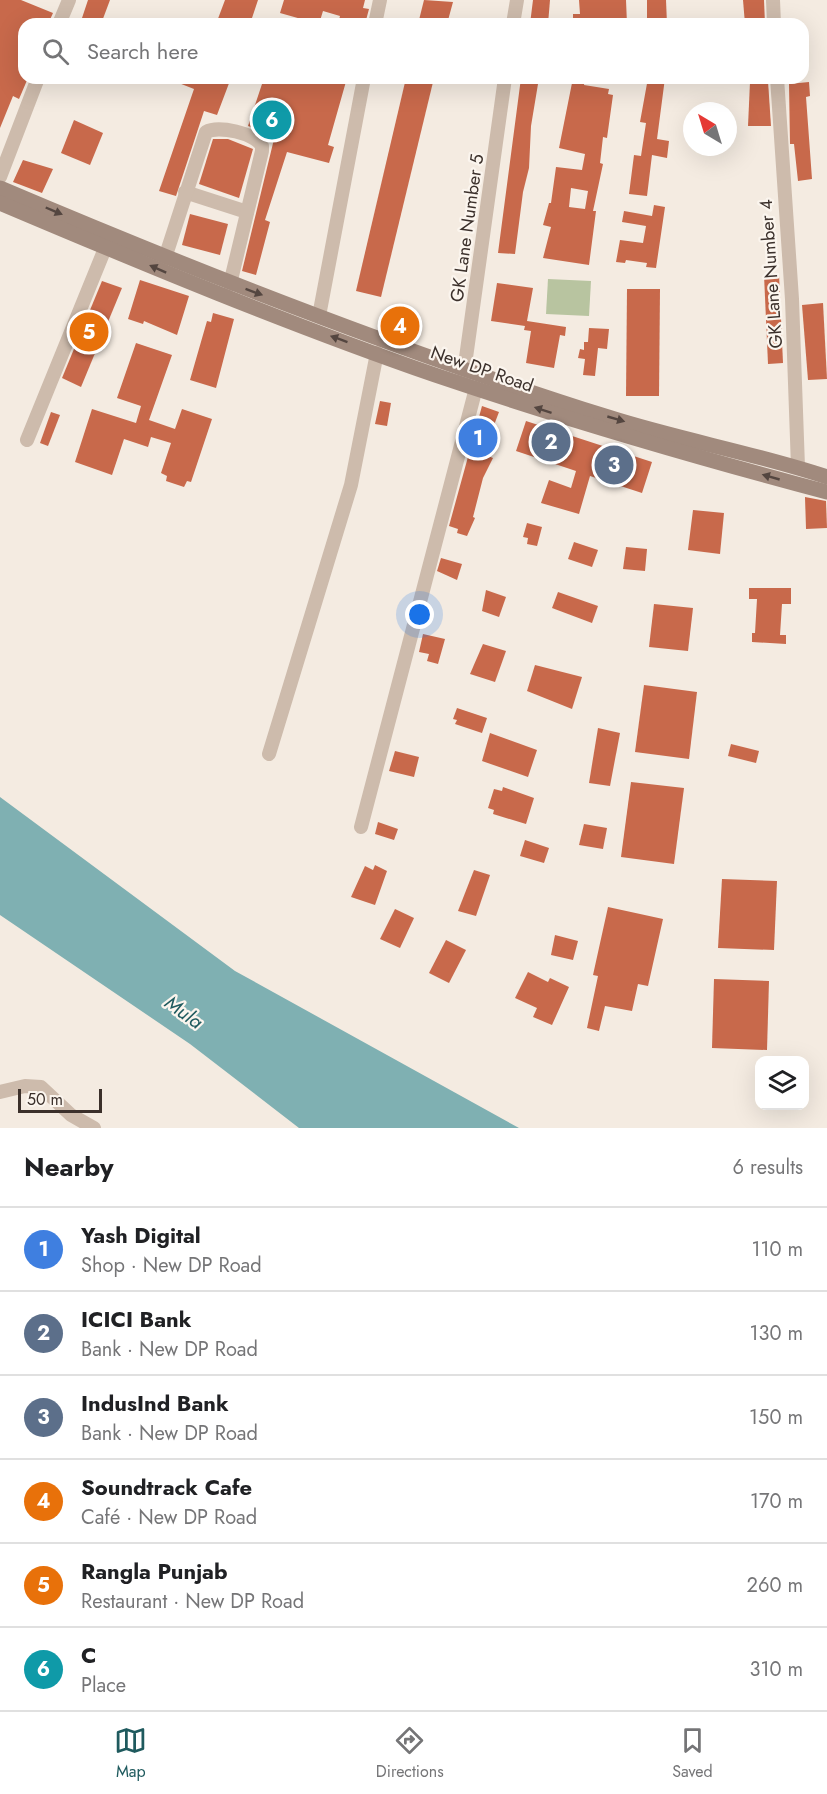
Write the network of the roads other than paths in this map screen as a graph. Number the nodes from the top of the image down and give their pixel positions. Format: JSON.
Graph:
{"nodes":[{"id":1,"x":69,"y":0,"type":"edge"},
{"id":2,"x":380,"y":0,"type":"edge"},
{"id":3,"x":517,"y":0,"type":"edge"},
{"id":4,"x":773,"y":0,"type":"edge"},
{"id":5,"x":62,"y":18,"type":"edge"},
{"id":6,"x":376,"y":18,"type":"edge"},
{"id":7,"x":514,"y":18,"type":"edge"},
{"id":8,"x":774,"y":18,"type":"edge"},
{"id":9,"x":36,"y":84,"type":"edge"},
{"id":10,"x":363,"y":84,"type":"edge"},
{"id":11,"x":504,"y":84,"type":"edge"},
{"id":12,"x":777,"y":84,"type":"edge"},
{"id":13,"x":0,"y":177,"type":"edge"},
{"id":14,"x":0,"y":188,"type":"edge"},
{"id":15,"x":185,"y":192,"type":"junction"},
{"id":16,"x":0,"y":203,"type":"edge"},
{"id":17,"x":247,"y":212,"type":"junction"},
{"id":18,"x":106,"y":246,"type":"junction"},
{"id":19,"x":165,"y":258,"type":"junction"},
{"id":20,"x":230,"y":284,"type":"junction"},
{"id":21,"x":318,"y":316,"type":"junction"},
{"id":22,"x":377,"y":353,"type":"junction"},
{"id":23,"x":467,"y":380,"type":"junction"},
{"id":24,"x":27,"y":440,"type":"dead end"},
{"id":25,"x":798,"y":467,"type":"junction"},
{"id":26,"x":827,"y":477,"type":"edge"},
{"id":27,"x":827,"y":492,"type":"edge"},
{"id":28,"x":269,"y":754,"type":"dead end"},
{"id":29,"x":360,"y":827,"type":"dead end"},
{"id":30,"x":0,"y":1092,"type":"edge"},
{"id":31,"x":94,"y":1128,"type":"edge"}],
"edges":[{"from":1,"to":5,"type":"street"},
{"from":2,"to":6,"type":"street"},
{"from":3,"to":7,"type":"street"},
{"from":4,"to":8,"type":"street"},
{"from":9,"to":13,"type":"street"},
{"from":10,"to":21,"type":"street"},
{"from":11,"to":23,"type":"street","name":"GK Lane Number 5"},
{"from":12,"to":25,"type":"street","name":"GK Lane Number 4"},
{"from":14,"to":19,"type":"main road","name":"New DP Road","one_way":true},
{"from":15,"to":17,"type":"street"},
{"from":15,"to":17,"type":"street"},
{"from":15,"to":19,"type":"street"},
{"from":16,"to":18,"type":"main road","name":"New DP Road"},
{"from":17,"to":20,"type":"street"},
{"from":22,"to":18,"type":"main road","name":"New DP Road","one_way":true},
{"from":18,"to":24,"type":"street"},
{"from":19,"to":20,"type":"main road","name":"New DP Road"},
{"from":20,"to":21,"type":"main road","name":"New DP Road","one_way":true},
{"from":21,"to":23,"type":"main road","name":"New DP Road"},
{"from":22,"to":23,"type":"main road","name":"New DP Road"},
{"from":22,"to":28,"type":"street"},
{"from":23,"to":25,"type":"main road","name":"New DP Road","one_way":true},
{"from":27,"to":23,"type":"main road","name":"New DP Road","one_way":true},
{"from":23,"to":29,"type":"street","name":"GK Lane Number 5"},
{"from":25,"to":26,"type":"main road","name":"New DP Road"},
{"from":30,"to":31,"type":"street"}]}
